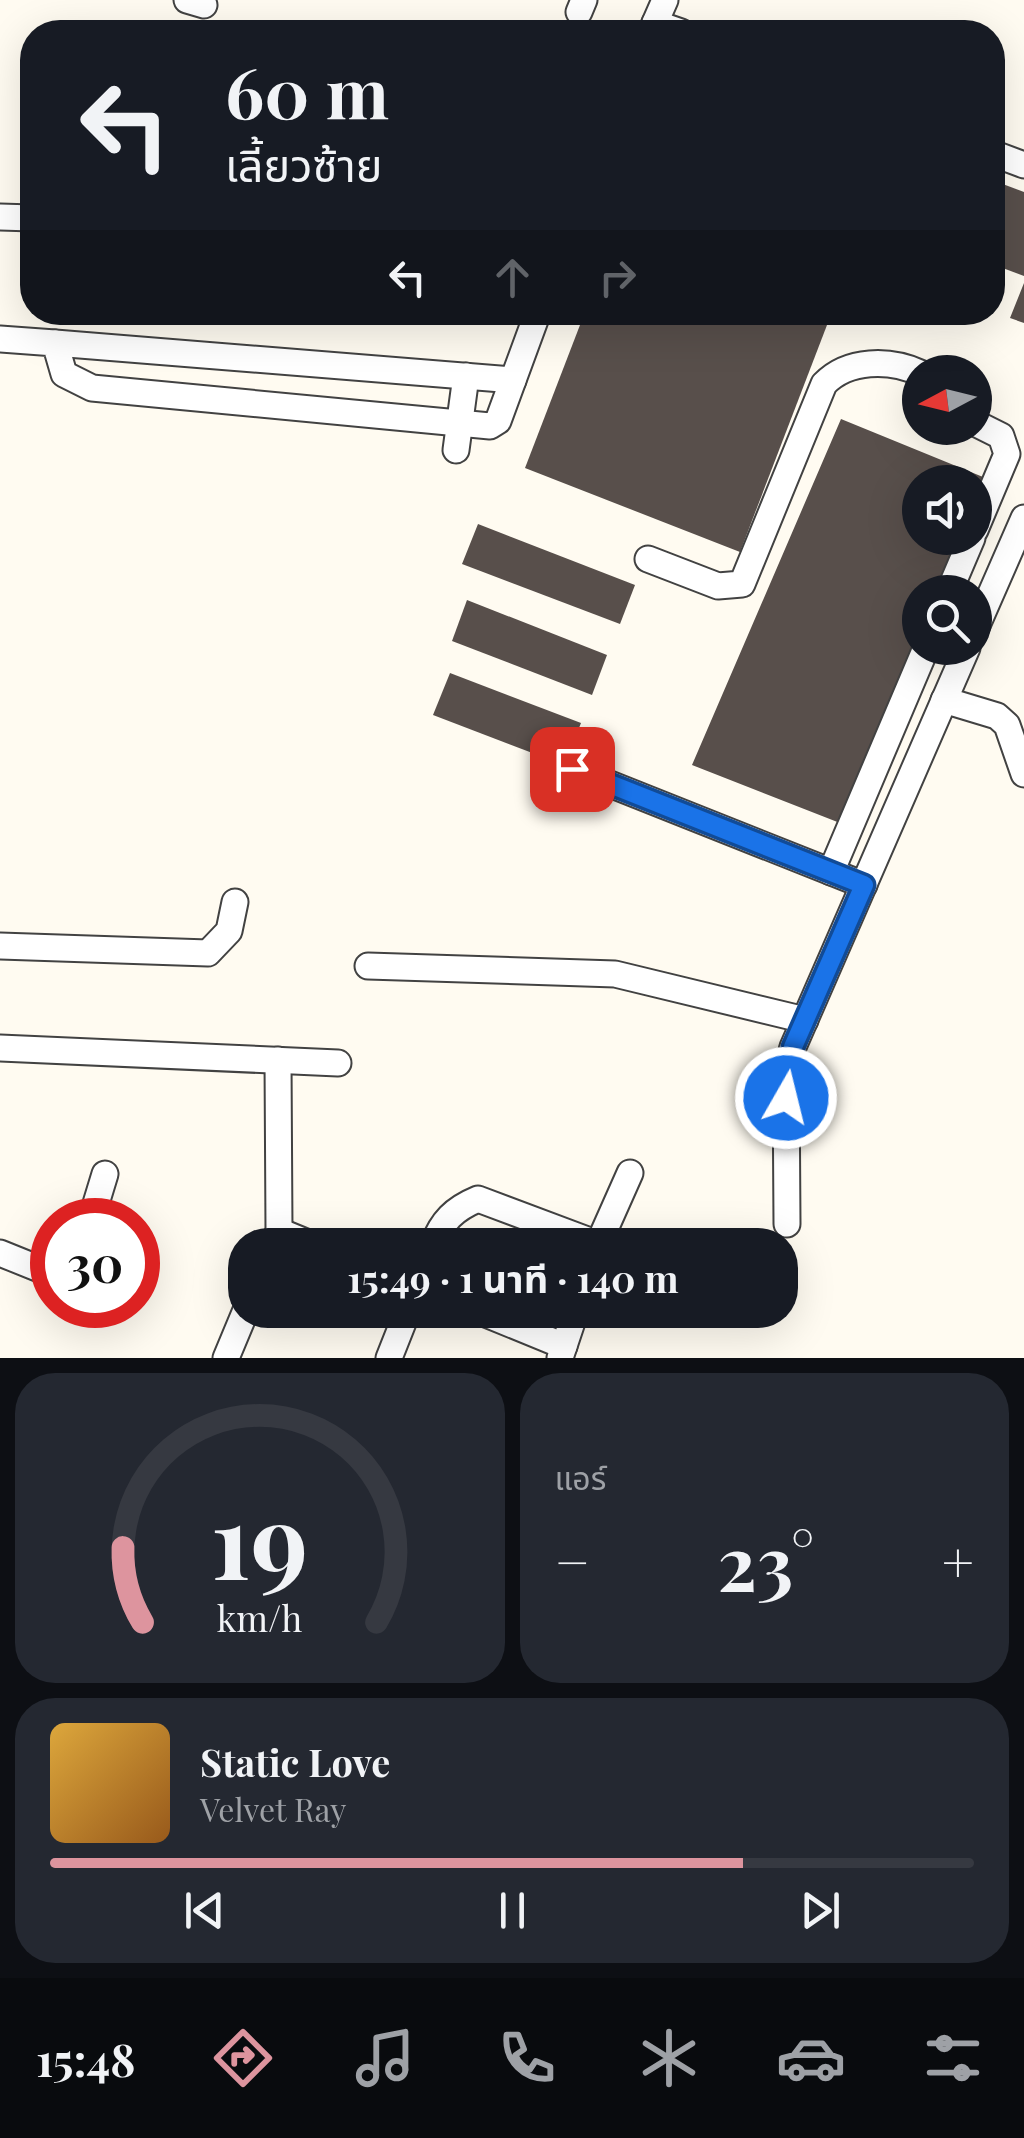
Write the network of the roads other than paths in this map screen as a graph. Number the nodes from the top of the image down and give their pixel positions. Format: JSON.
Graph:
{"nodes":[{"id":1,"x":533,"y":325,"type":"edge"},
{"id":2,"x":0,"y":339,"type":"edge"},
{"id":3,"x":55,"y":343,"type":"junction"},
{"id":4,"x":902,"y":367,"type":"edge"},
{"id":5,"x":466,"y":376,"type":"junction"},
{"id":6,"x":513,"y":380,"type":"junction"},
{"id":7,"x":460,"y":423,"type":"junction"},
{"id":8,"x":992,"y":432,"type":"edge"},
{"id":9,"x":456,"y":450,"type":"dead end"},
{"id":10,"x":992,"y":490,"type":"edge"},
{"id":11,"x":1024,"y":518,"type":"edge"},
{"id":12,"x":648,"y":559,"type":"dead end"},
{"id":13,"x":992,"y":591,"type":"edge"},
{"id":14,"x":919,"y":665,"type":"edge"},
{"id":15,"x":960,"y":665,"type":"edge"},
{"id":16,"x":944,"y":700,"type":"junction"},
{"id":17,"x":572,"y":769,"type":"dead end"},
{"id":18,"x":1024,"y":774,"type":"edge"},
{"id":19,"x":831,"y":872,"type":"junction"},
{"id":20,"x":864,"y":885,"type":"junction"},
{"id":21,"x":235,"y":902,"type":"dead end"},
{"id":22,"x":0,"y":946,"type":"edge"},
{"id":23,"x":368,"y":966,"type":"dead end"},
{"id":24,"x":805,"y":1020,"type":"junction"},
{"id":25,"x":0,"y":1048,"type":"edge"},
{"id":26,"x":278,"y":1060,"type":"junction"},
{"id":27,"x":338,"y":1062,"type":"dead end"},
{"id":28,"x":630,"y":1173,"type":"dead end"},
{"id":29,"x":105,"y":1174,"type":"dead end"},
{"id":30,"x":98,"y":1198,"type":"edge"},
{"id":31,"x":788,"y":1224,"type":"dead end"},
{"id":32,"x":276,"y":1228,"type":"edge"},
{"id":33,"x":439,"y":1228,"type":"edge"},
{"id":34,"x":555,"y":1228,"type":"edge"},
{"id":35,"x":605,"y":1228,"type":"edge"},
{"id":36,"x":0,"y":1253,"type":"edge"},
{"id":37,"x":30,"y":1265,"type":"edge"},
{"id":38,"x":238,"y":1328,"type":"edge"},
{"id":39,"x":401,"y":1328,"type":"edge"},
{"id":40,"x":513,"y":1328,"type":"edge"},
{"id":41,"x":570,"y":1328,"type":"edge"},
{"id":42,"x":562,"y":1352,"type":"edge"},
{"id":43,"x":226,"y":1358,"type":"edge"},
{"id":44,"x":389,"y":1358,"type":"edge"}],
"edges":[{"from":1,"to":6,"type":"street"},
{"from":2,"to":3,"type":"street"},
{"from":3,"to":5,"type":"street"},
{"from":3,"to":7,"type":"street"},
{"from":4,"to":12,"type":"street"},
{"from":5,"to":6,"type":"street"},
{"from":5,"to":7,"type":"street"},
{"from":6,"to":7,"type":"street"},
{"from":7,"to":9,"type":"street"},
{"from":8,"to":10,"type":"street"},
{"from":11,"to":13,"type":"street"},
{"from":14,"to":19,"type":"street"},
{"from":15,"to":16,"type":"street"},
{"from":16,"to":18,"type":"street"},
{"from":16,"to":20,"type":"street"},
{"from":17,"to":19,"type":"street"},
{"from":19,"to":20,"type":"street"},
{"from":20,"to":24,"type":"street"},
{"from":21,"to":22,"type":"street"},
{"from":23,"to":24,"type":"street"},
{"from":24,"to":31,"type":"street"},
{"from":25,"to":26,"type":"street"},
{"from":26,"to":27,"type":"street"},
{"from":26,"to":32,"type":"street"},
{"from":28,"to":35,"type":"street"},
{"from":29,"to":30,"type":"street"},
{"from":33,"to":34,"type":"street"},
{"from":36,"to":37,"type":"street"},
{"from":38,"to":43,"type":"street"},
{"from":39,"to":44,"type":"street"},
{"from":40,"to":42,"type":"street"},
{"from":41,"to":42,"type":"street"}]}
